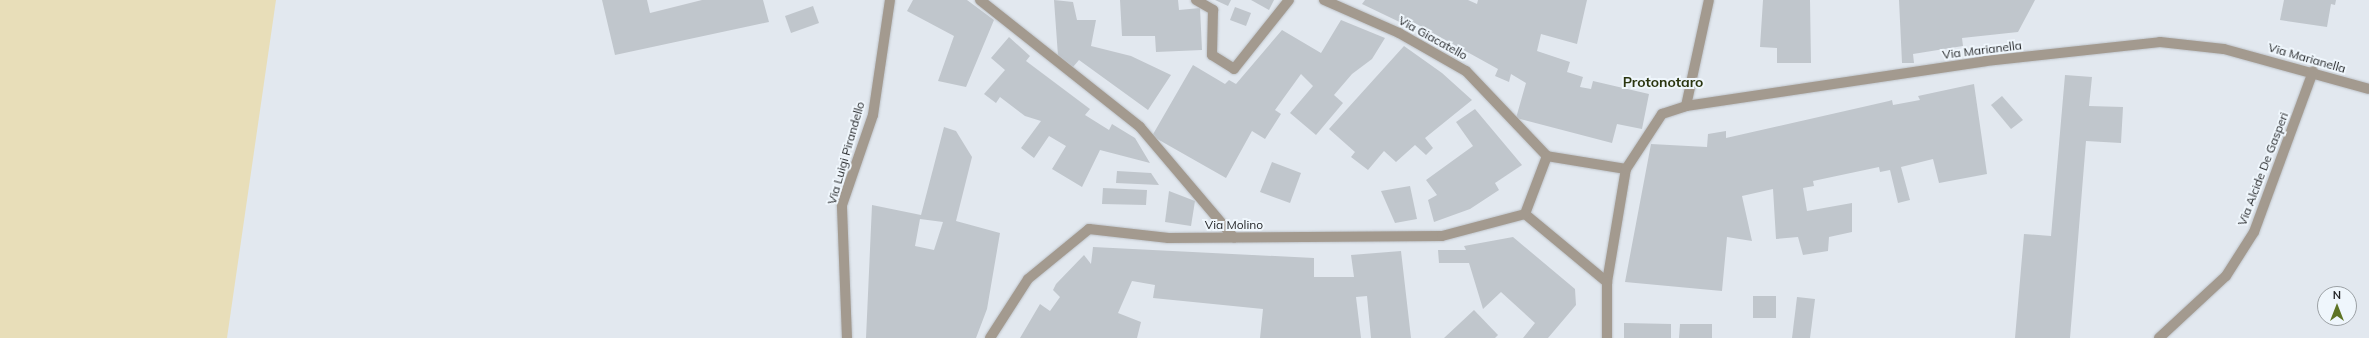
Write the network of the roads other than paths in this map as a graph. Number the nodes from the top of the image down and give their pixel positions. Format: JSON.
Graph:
{"nodes":[{"id":1,"x":890,"y":0,"type":"edge"},
{"id":2,"x":980,"y":0,"type":"edge"},
{"id":3,"x":1196,"y":0,"type":"edge"},
{"id":4,"x":1289,"y":0,"type":"edge"},
{"id":5,"x":1324,"y":0,"type":"edge"},
{"id":6,"x":1709,"y":0,"type":"edge"},
{"id":7,"x":2313,"y":72,"type":"junction"},
{"id":8,"x":2369,"y":89,"type":"edge"},
{"id":9,"x":1686,"y":106,"type":"junction"},
{"id":10,"x":1547,"y":156,"type":"junction"},
{"id":11,"x":1626,"y":169,"type":"junction"},
{"id":12,"x":1525,"y":214,"type":"junction"},
{"id":13,"x":1234,"y":238,"type":"junction"},
{"id":14,"x":1607,"y":282,"type":"junction"},
{"id":15,"x":847,"y":338,"type":"edge"},
{"id":16,"x":990,"y":338,"type":"edge"},
{"id":17,"x":1607,"y":338,"type":"edge"},
{"id":18,"x":2159,"y":338,"type":"edge"}],
"edges":[{"from":1,"to":15,"type":"street","name":"Via Luigi Pirandello"},
{"from":2,"to":13,"type":"street"},
{"from":3,"to":4,"type":"street"},
{"from":5,"to":10,"type":"street","name":"Via Giacatello"},
{"from":6,"to":9,"type":"street"},
{"from":7,"to":8,"type":"street","name":"Via Marianella"},
{"from":7,"to":9,"type":"street","name":"Via Marianella"},
{"from":7,"to":18,"type":"street","name":"Via Alcide De Gasperi"},
{"from":9,"to":11,"type":"street","name":"Via Marianella"},
{"from":10,"to":11,"type":"street"},
{"from":10,"to":12,"type":"street"},
{"from":11,"to":14,"type":"street"},
{"from":12,"to":13,"type":"street","name":"Via Molino"},
{"from":12,"to":14,"type":"street"},
{"from":13,"to":16,"type":"street","name":"Via Molino"},
{"from":14,"to":17,"type":"street"}]}
